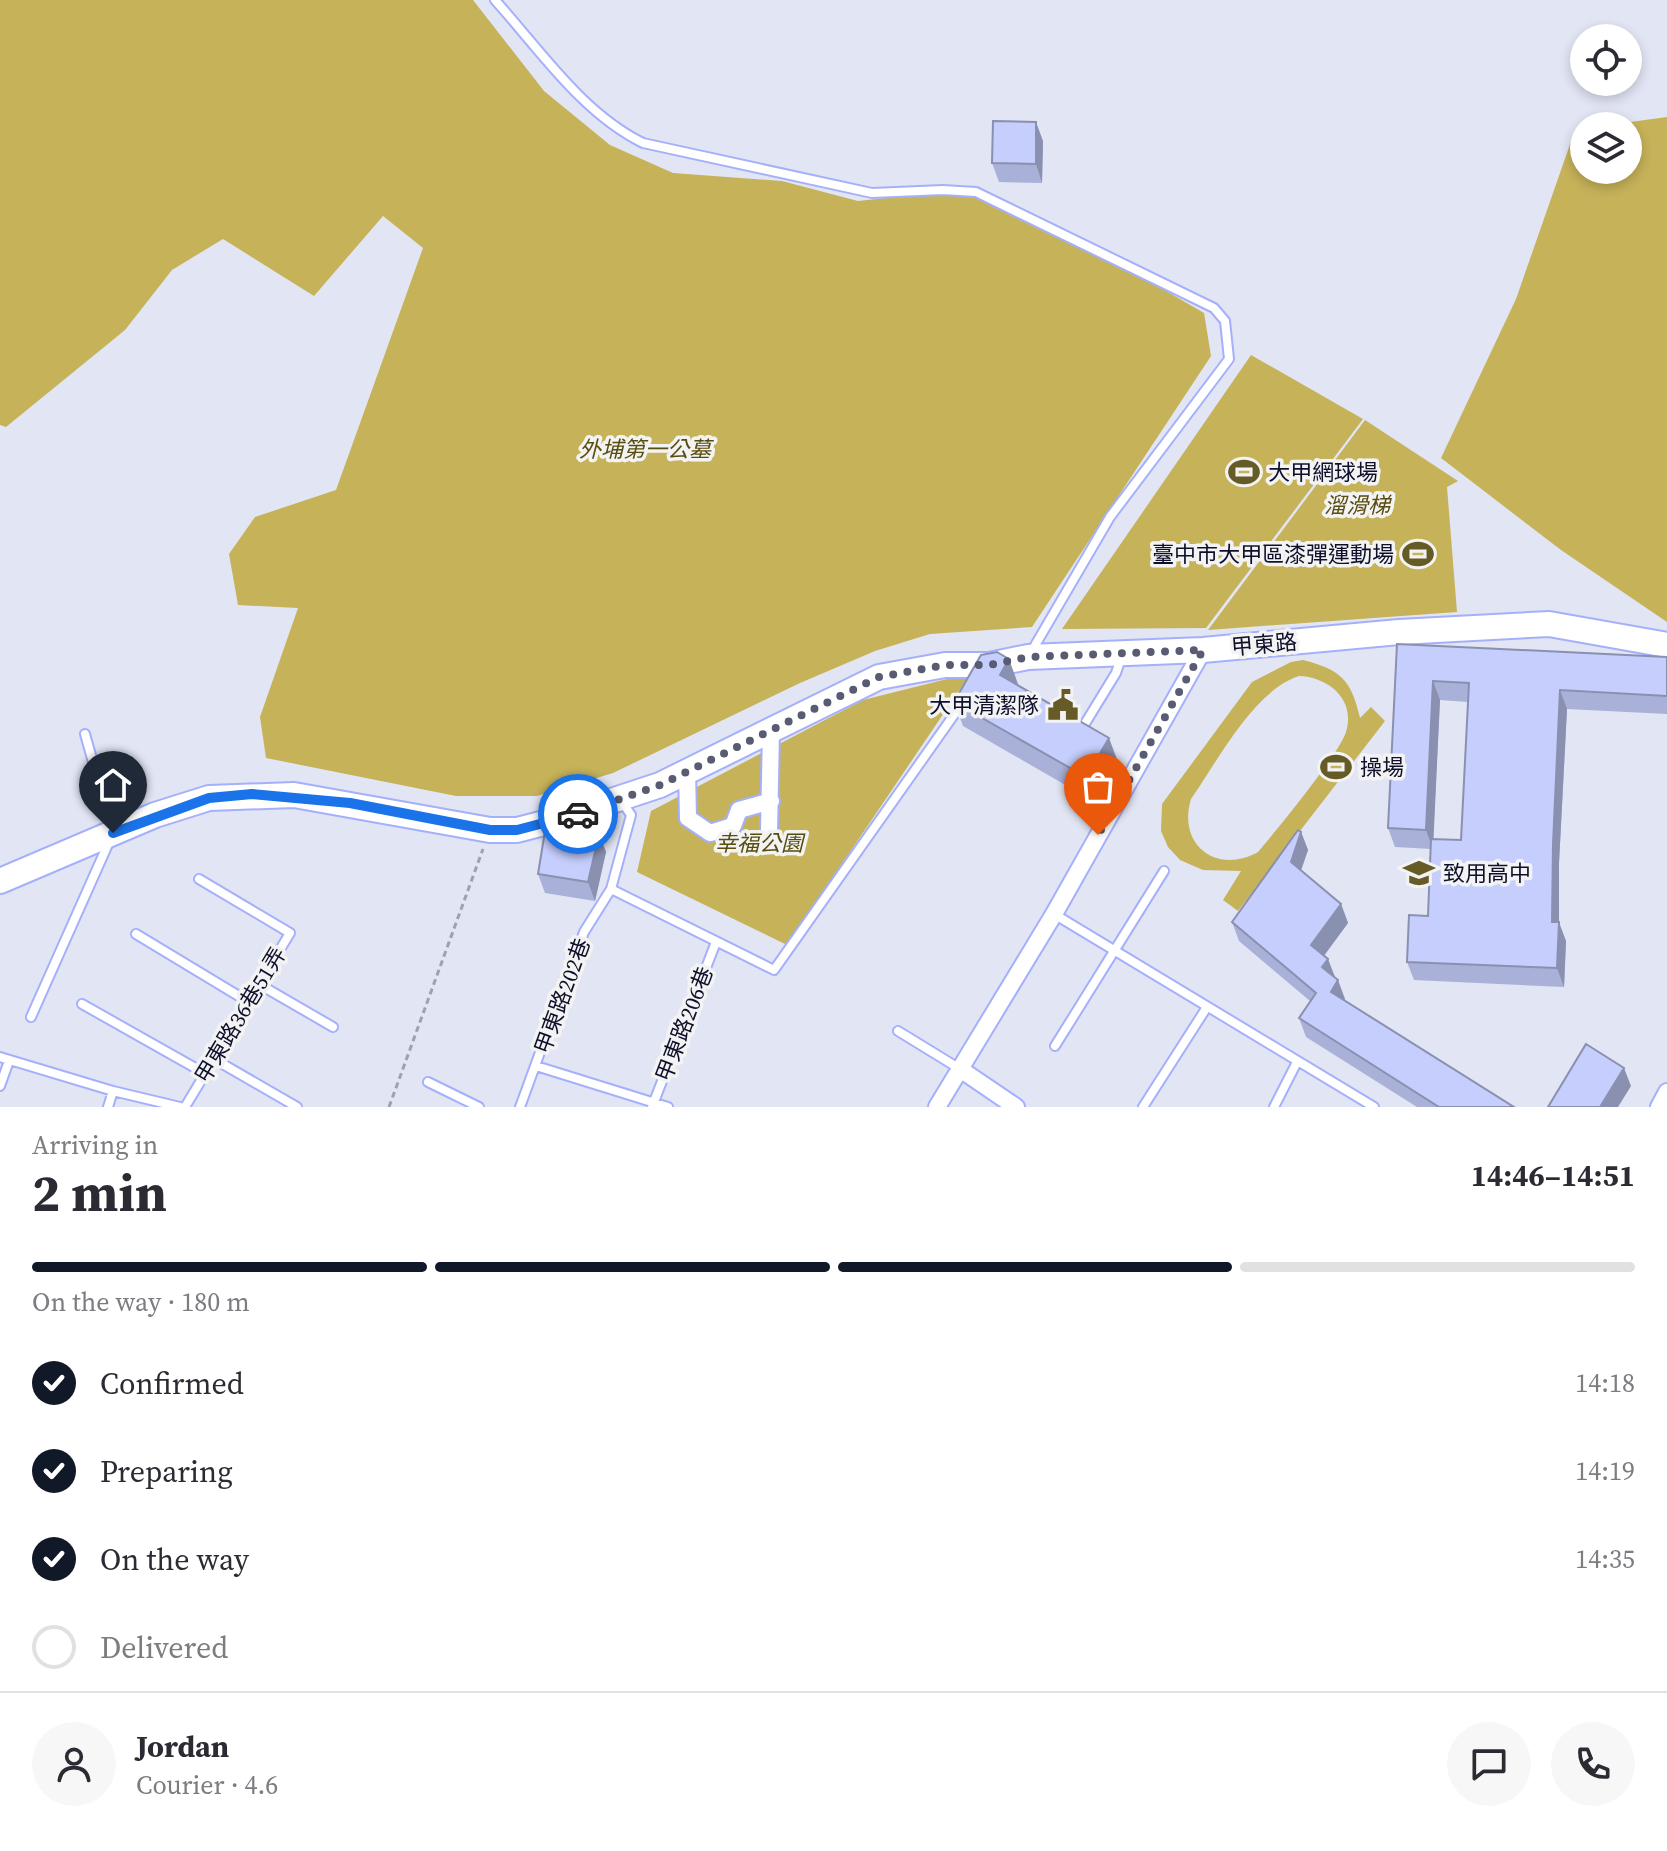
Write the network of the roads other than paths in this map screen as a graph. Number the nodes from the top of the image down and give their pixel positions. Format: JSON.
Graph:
{"nodes":[{"id":1,"x":495,"y":0,"type":"edge"},
{"id":2,"x":1667,"y":645,"type":"edge"},
{"id":3,"x":1203,"y":650,"type":"junction"},
{"id":4,"x":1122,"y":654,"type":"junction"},
{"id":5,"x":1028,"y":657,"type":"junction"},
{"id":6,"x":971,"y":690,"type":"edge"},
{"id":7,"x":1086,"y":722,"type":"edge"},
{"id":8,"x":771,"y":730,"type":"junction"},
{"id":9,"x":85,"y":734,"type":"dead end"},
{"id":10,"x":687,"y":771,"type":"junction"},
{"id":11,"x":620,"y":798,"type":"junction"},
{"id":12,"x":771,"y":801,"type":"junction"},
{"id":13,"x":769,"y":831,"type":"dead end"},
{"id":14,"x":113,"y":833,"type":"junction"},
{"id":15,"x":1164,"y":871,"type":"dead end"},
{"id":16,"x":199,"y":879,"type":"dead end"},
{"id":17,"x":0,"y":881,"type":"edge"},
{"id":18,"x":611,"y":889,"type":"junction"},
{"id":19,"x":1054,"y":914,"type":"junction"},
{"id":20,"x":136,"y":934,"type":"dead end"},
{"id":21,"x":716,"y":942,"type":"junction"},
{"id":22,"x":1117,"y":950,"type":"junction"},
{"id":23,"x":257,"y":983,"type":"junction"},
{"id":24,"x":247,"y":1001,"type":"junction"},
{"id":25,"x":82,"y":1004,"type":"dead end"},
{"id":26,"x":1207,"y":1007,"type":"junction"},
{"id":27,"x":31,"y":1017,"type":"dead end"},
{"id":28,"x":333,"y":1027,"type":"dead end"},
{"id":29,"x":898,"y":1031,"type":"dead end"},
{"id":30,"x":1055,"y":1046,"type":"dead end"},
{"id":31,"x":4,"y":1059,"type":"edge"},
{"id":32,"x":214,"y":1059,"type":"junction"},
{"id":33,"x":1297,"y":1062,"type":"junction"},
{"id":34,"x":536,"y":1066,"type":"junction"},
{"id":35,"x":960,"y":1069,"type":"junction"},
{"id":36,"x":206,"y":1074,"type":"junction"},
{"id":37,"x":428,"y":1082,"type":"dead end"},
{"id":38,"x":0,"y":1086,"type":"edge"},
{"id":39,"x":113,"y":1091,"type":"junction"},
{"id":40,"x":1667,"y":1092,"type":"edge"},
{"id":41,"x":653,"y":1104,"type":"edge"},
{"id":42,"x":108,"y":1107,"type":"edge"},
{"id":43,"x":182,"y":1107,"type":"edge"},
{"id":44,"x":297,"y":1107,"type":"edge"},
{"id":45,"x":479,"y":1107,"type":"edge"},
{"id":46,"x":520,"y":1107,"type":"edge"},
{"id":47,"x":668,"y":1107,"type":"edge"},
{"id":48,"x":937,"y":1107,"type":"edge"},
{"id":49,"x":1016,"y":1107,"type":"edge"},
{"id":50,"x":1143,"y":1107,"type":"edge"},
{"id":51,"x":1274,"y":1107,"type":"edge"},
{"id":52,"x":1374,"y":1107,"type":"edge"},
{"id":53,"x":1659,"y":1107,"type":"edge"}],
"edges":[{"from":1,"to":5,"type":"lane"},
{"from":2,"to":3,"type":"street","name":"甲東路"},
{"from":3,"to":4,"type":"street","name":"甲東路"},
{"from":3,"to":19,"type":"street"},
{"from":4,"to":5,"type":"street","name":"甲東路"},
{"from":4,"to":7,"type":"lane"},
{"from":5,"to":8,"type":"street","name":"甲東路"},
{"from":6,"to":21,"type":"lane"},
{"from":8,"to":10,"type":"street","name":"甲東路"},
{"from":8,"to":12,"type":"street"},
{"from":9,"to":14,"type":"lane"},
{"from":10,"to":11,"type":"street","name":"甲東路"},
{"from":10,"to":12,"type":"street"},
{"from":11,"to":14,"type":"street","name":"甲東路"},
{"from":11,"to":18,"type":"lane","name":"甲東路202巷"},
{"from":12,"to":13,"type":"street"},
{"from":14,"to":17,"type":"street","name":"甲東路"},
{"from":14,"to":27,"type":"lane"},
{"from":15,"to":22,"type":"lane"},
{"from":16,"to":23,"type":"lane","name":"甲東路36巷51弄"},
{"from":18,"to":21,"type":"lane"},
{"from":18,"to":34,"type":"lane","name":"甲東路202巷"},
{"from":19,"to":22,"type":"lane"},
{"from":19,"to":35,"type":"street"},
{"from":20,"to":24,"type":"lane"},
{"from":21,"to":41,"type":"lane","name":"甲東路206巷"},
{"from":22,"to":26,"type":"lane"},
{"from":22,"to":30,"type":"lane"},
{"from":23,"to":24,"type":"lane","name":"甲東路36巷51弄"},
{"from":23,"to":28,"type":"lane"},
{"from":24,"to":32,"type":"lane","name":"甲東路36巷51弄"},
{"from":25,"to":36,"type":"lane"},
{"from":26,"to":33,"type":"lane"},
{"from":26,"to":50,"type":"lane"},
{"from":29,"to":35,"type":"lane"},
{"from":31,"to":38,"type":"lane"},
{"from":31,"to":39,"type":"lane"},
{"from":32,"to":36,"type":"lane","name":"甲東路36巷51弄"},
{"from":32,"to":44,"type":"lane"},
{"from":33,"to":51,"type":"lane"},
{"from":33,"to":52,"type":"lane"},
{"from":34,"to":41,"type":"lane"},
{"from":34,"to":46,"type":"lane","name":"甲東路202巷"},
{"from":35,"to":48,"type":"street"},
{"from":35,"to":49,"type":"street"},
{"from":36,"to":43,"type":"lane","name":"甲東路36巷51弄"},
{"from":37,"to":45,"type":"lane"},
{"from":39,"to":42,"type":"lane"},
{"from":39,"to":43,"type":"lane"},
{"from":40,"to":53,"type":"street"},
{"from":41,"to":47,"type":"lane"}]}
